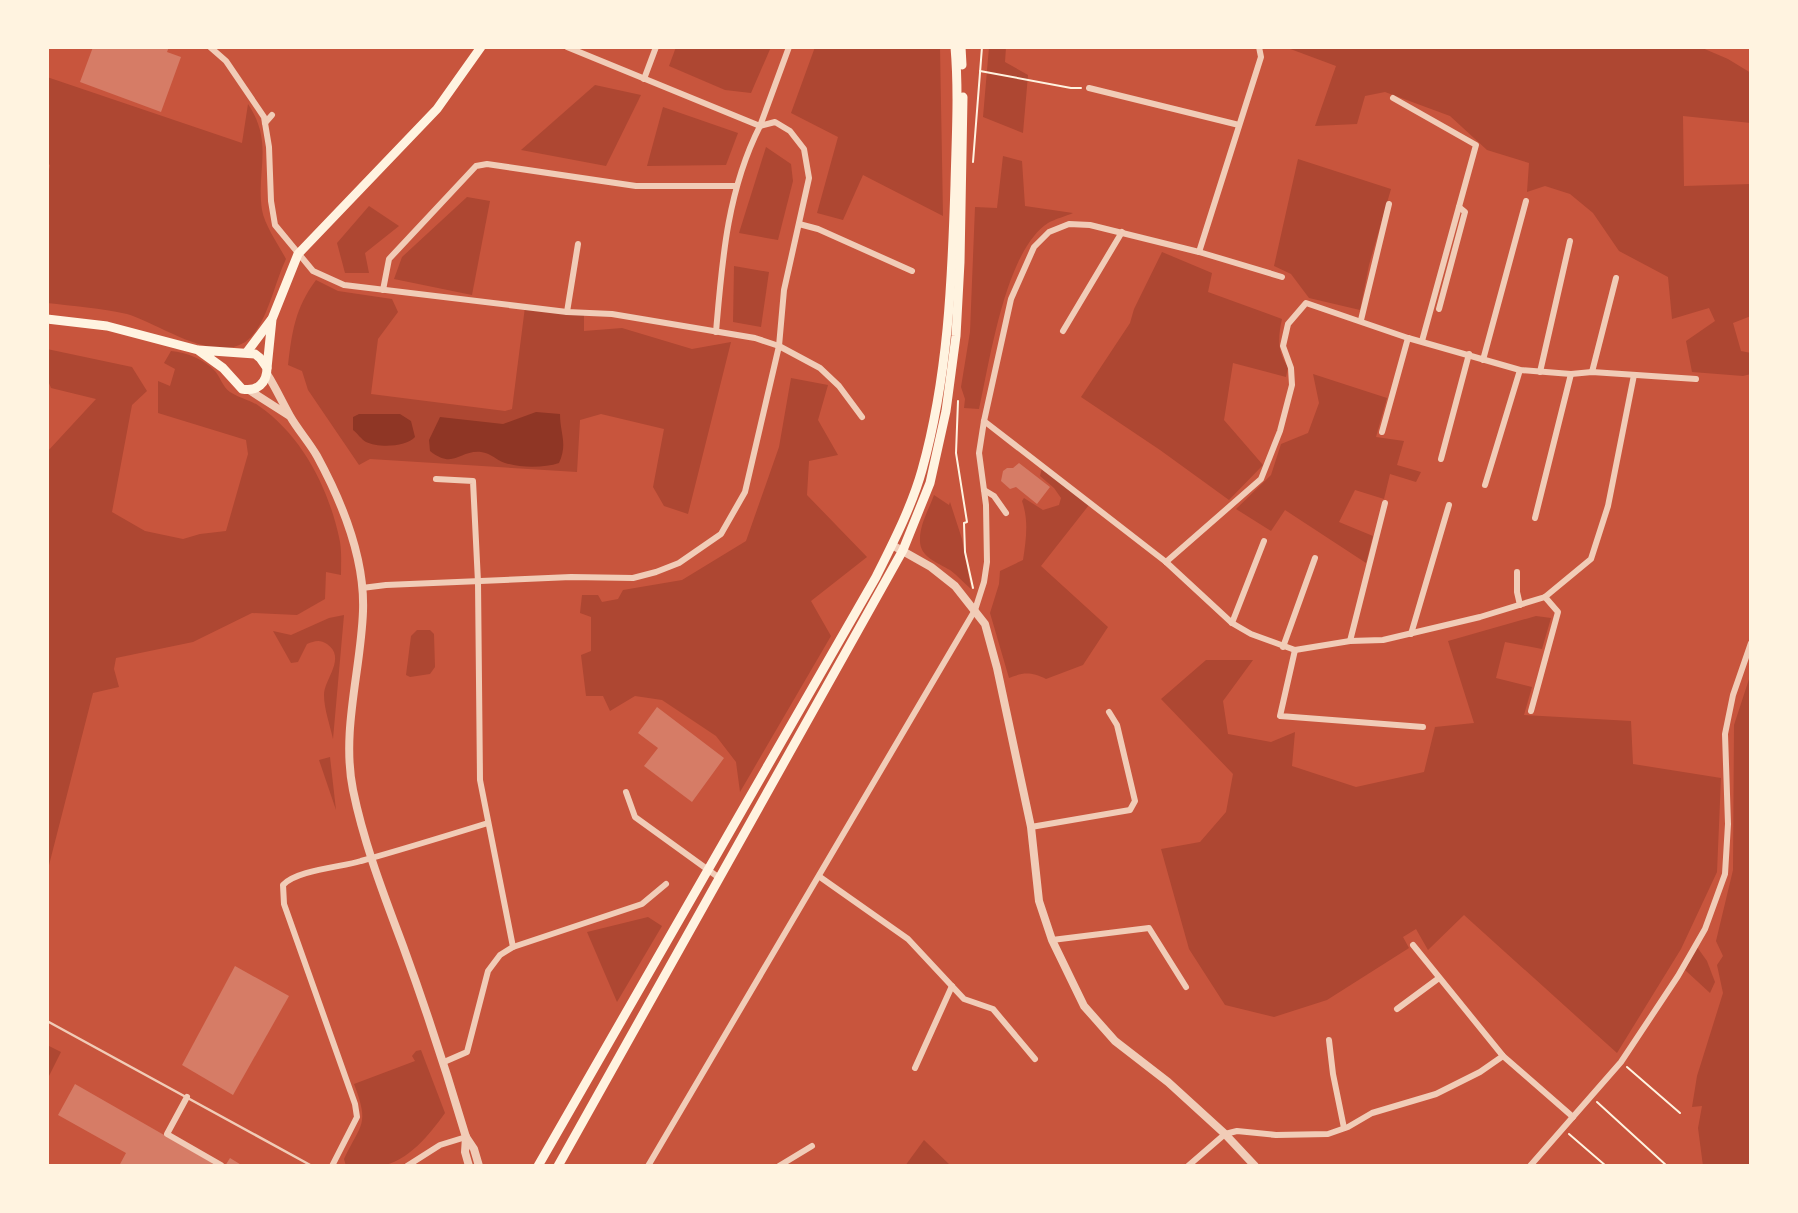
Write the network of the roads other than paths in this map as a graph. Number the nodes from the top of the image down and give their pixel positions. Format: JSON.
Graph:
{"nodes":[{"id":1,"x":210,"y":47,"type":"edge"},
{"id":2,"x":481,"y":47,"type":"edge"},
{"id":3,"x":567,"y":47,"type":"edge"},
{"id":4,"x":656,"y":47,"type":"edge"},
{"id":5,"x":789,"y":47,"type":"edge"},
{"id":6,"x":955,"y":47,"type":"edge"},
{"id":7,"x":961,"y":47,"type":"edge"},
{"id":8,"x":1259,"y":47,"type":"edge"},
{"id":9,"x":644,"y":79,"type":"junction"},
{"id":10,"x":1089,"y":88,"type":"road end"},
{"id":11,"x":1393,"y":98,"type":"dead end"},
{"id":12,"x":272,"y":115,"type":"dead end"},
{"id":13,"x":265,"y":123,"type":"junction"},
{"id":14,"x":1239,"y":125,"type":"junction"},
{"id":15,"x":760,"y":126,"type":"junction"},
{"id":16,"x":736,"y":186,"type":"junction"},
{"id":17,"x":1526,"y":201,"type":"dead end"},
{"id":18,"x":1389,"y":204,"type":"dead end"},
{"id":19,"x":1459,"y":207,"type":"junction"},
{"id":20,"x":799,"y":224,"type":"junction"},
{"id":21,"x":1122,"y":232,"type":"junction"},
{"id":22,"x":1570,"y":240,"type":"dead end"},
{"id":23,"x":578,"y":244,"type":"dead end"},
{"id":24,"x":1199,"y":252,"type":"junction"},
{"id":25,"x":298,"y":254,"type":"junction"},
{"id":26,"x":912,"y":271,"type":"dead end"},
{"id":27,"x":1282,"y":277,"type":"dead end"},
{"id":28,"x":1616,"y":278,"type":"dead end"},
{"id":29,"x":383,"y":290,"type":"junction"},
{"id":30,"x":1439,"y":309,"type":"dead end"},
{"id":31,"x":567,"y":312,"type":"junction"},
{"id":32,"x":272,"y":318,"type":"junction"},
{"id":33,"x":47,"y":319,"type":"edge"},
{"id":34,"x":1361,"y":320,"type":"junction"},
{"id":35,"x":1063,"y":331,"type":"dead end"},
{"id":36,"x":716,"y":332,"type":"junction"},
{"id":37,"x":1408,"y":338,"type":"junction"},
{"id":38,"x":1422,"y":341,"type":"junction"},
{"id":39,"x":779,"y":346,"type":"junction"},
{"id":40,"x":198,"y":350,"type":"junction"},
{"id":41,"x":243,"y":353,"type":"junction"},
{"id":42,"x":1469,"y":354,"type":"junction"},
{"id":43,"x":1483,"y":360,"type":"junction"},
{"id":44,"x":1520,"y":370,"type":"junction"},
{"id":45,"x":267,"y":371,"type":"junction"},
{"id":46,"x":1540,"y":372,"type":"junction"},
{"id":47,"x":1592,"y":372,"type":"junction"},
{"id":48,"x":1571,"y":374,"type":"junction"},
{"id":49,"x":1634,"y":375,"type":"junction"},
{"id":50,"x":231,"y":378,"type":"junction"},
{"id":51,"x":1696,"y":379,"type":"dead end"},
{"id":52,"x":249,"y":390,"type":"junction"},
{"id":53,"x":290,"y":417,"type":"junction"},
{"id":54,"x":862,"y":417,"type":"dead end"},
{"id":55,"x":984,"y":421,"type":"junction"},
{"id":56,"x":1382,"y":432,"type":"dead end"},
{"id":57,"x":1441,"y":459,"type":"dead end"},
{"id":58,"x":436,"y":479,"type":"dead end"},
{"id":59,"x":1485,"y":485,"type":"dead end"},
{"id":60,"x":984,"y":490,"type":"junction"},
{"id":61,"x":1385,"y":503,"type":"dead end"},
{"id":62,"x":1449,"y":505,"type":"dead end"},
{"id":63,"x":1006,"y":513,"type":"dead end"},
{"id":64,"x":1535,"y":518,"type":"dead end"},
{"id":65,"x":1264,"y":541,"type":"dead end"},
{"id":66,"x":892,"y":545,"type":"junction"},
{"id":67,"x":902,"y":550,"type":"junction"},
{"id":68,"x":1315,"y":558,"type":"dead end"},
{"id":69,"x":1166,"y":562,"type":"junction"},
{"id":70,"x":1517,"y":572,"type":"dead end"},
{"id":71,"x":478,"y":582,"type":"junction"},
{"id":72,"x":362,"y":588,"type":"junction"},
{"id":73,"x":1545,"y":597,"type":"junction"},
{"id":74,"x":1520,"y":605,"type":"junction"},
{"id":75,"x":975,"y":610,"type":"junction"},
{"id":76,"x":1232,"y":623,"type":"junction"},
{"id":77,"x":1411,"y":634,"type":"junction"},
{"id":78,"x":1350,"y":641,"type":"junction"},
{"id":79,"x":1751,"y":643,"type":"edge"},
{"id":80,"x":1283,"y":647,"type":"junction"},
{"id":81,"x":1295,"y":650,"type":"junction"},
{"id":82,"x":1531,"y":711,"type":"dead end"},
{"id":83,"x":1109,"y":712,"type":"dead end"},
{"id":84,"x":1423,"y":727,"type":"dead end"},
{"id":85,"x":626,"y":792,"type":"dead end"},
{"id":86,"x":488,"y":823,"type":"junction"},
{"id":87,"x":1031,"y":827,"type":"junction"},
{"id":88,"x":371,"y":858,"type":"junction"},
{"id":89,"x":708,"y":870,"type":"junction"},
{"id":90,"x":718,"y":877,"type":"junction"},
{"id":91,"x":820,"y":877,"type":"junction"},
{"id":92,"x":666,"y":884,"type":"dead end"},
{"id":93,"x":1052,"y":940,"type":"junction"},
{"id":94,"x":1413,"y":945,"type":"dead end"},
{"id":95,"x":513,"y":947,"type":"junction"},
{"id":96,"x":1439,"y":978,"type":"junction"},
{"id":97,"x":952,"y":986,"type":"junction"},
{"id":98,"x":1186,"y":987,"type":"dead end"},
{"id":99,"x":1397,"y":1009,"type":"dead end"},
{"id":100,"x":47,"y":1021,"type":"edge"},
{"id":101,"x":1329,"y":1040,"type":"dead end"},
{"id":102,"x":1503,"y":1056,"type":"junction"},
{"id":103,"x":1035,"y":1059,"type":"dead end"},
{"id":104,"x":444,"y":1062,"type":"junction"},
{"id":105,"x":915,"y":1068,"type":"dead end"},
{"id":106,"x":187,"y":1097,"type":"junction"},
{"id":107,"x":1573,"y":1117,"type":"junction"},
{"id":108,"x":1344,"y":1128,"type":"junction"},
{"id":109,"x":1225,"y":1134,"type":"junction"},
{"id":110,"x":466,"y":1137,"type":"junction"},
{"id":111,"x":812,"y":1146,"type":"dead end"},
{"id":112,"x":220,"y":1165,"type":"edge"},
{"id":113,"x":312,"y":1166,"type":"edge"},
{"id":114,"x":332,"y":1166,"type":"edge"},
{"id":115,"x":407,"y":1166,"type":"edge"},
{"id":116,"x":469,"y":1166,"type":"edge"},
{"id":117,"x":479,"y":1166,"type":"edge"},
{"id":118,"x":538,"y":1166,"type":"edge"},
{"id":119,"x":558,"y":1166,"type":"edge"},
{"id":120,"x":648,"y":1166,"type":"edge"},
{"id":121,"x":779,"y":1166,"type":"edge"},
{"id":122,"x":1188,"y":1166,"type":"edge"},
{"id":123,"x":1255,"y":1166,"type":"edge"},
{"id":124,"x":1530,"y":1166,"type":"edge"}],
"edges":[{"from":1,"to":13,"type":"street"},
{"from":2,"to":25,"type":"main road"},
{"from":3,"to":9,"type":"street"},
{"from":4,"to":9,"type":"street"},
{"from":5,"to":15,"type":"street"},
{"from":6,"to":66,"type":"main road"},
{"from":7,"to":67,"type":"main road"},
{"from":8,"to":14,"type":"street"},
{"from":9,"to":15,"type":"street"},
{"from":10,"to":14,"type":"street"},
{"from":11,"to":19,"type":"street"},
{"from":12,"to":13,"type":"street"},
{"from":13,"to":25,"type":"street"},
{"from":14,"to":24,"type":"street"},
{"from":15,"to":16,"type":"street"},
{"from":15,"to":20,"type":"street"},
{"from":16,"to":29,"type":"street"},
{"from":16,"to":36,"type":"street"},
{"from":17,"to":43,"type":"street"},
{"from":18,"to":34,"type":"street"},
{"from":19,"to":30,"type":"street"},
{"from":19,"to":38,"type":"street"},
{"from":20,"to":26,"type":"street"},
{"from":20,"to":39,"type":"street"},
{"from":21,"to":24,"type":"street"},
{"from":21,"to":35,"type":"street"},
{"from":21,"to":55,"type":"street"},
{"from":22,"to":46,"type":"street"},
{"from":23,"to":31,"type":"street"},
{"from":24,"to":27,"type":"street"},
{"from":25,"to":29,"type":"street"},
{"from":25,"to":32,"type":"main road"},
{"from":28,"to":47,"type":"street"},
{"from":29,"to":31,"type":"street"},
{"from":31,"to":36,"type":"street"},
{"from":32,"to":41,"type":"main road"},
{"from":32,"to":45,"type":"main road"},
{"from":33,"to":40,"type":"main road"},
{"from":34,"to":37,"type":"street"},
{"from":34,"to":69,"type":"street"},
{"from":36,"to":39,"type":"street"},
{"from":37,"to":38,"type":"street"},
{"from":37,"to":56,"type":"street"},
{"from":38,"to":42,"type":"street"},
{"from":39,"to":54,"type":"street"},
{"from":39,"to":71,"type":"street"},
{"from":40,"to":41,"type":"main road"},
{"from":40,"to":50,"type":"main road"},
{"from":41,"to":45,"type":"main road"},
{"from":41,"to":50,"type":"main road"},
{"from":42,"to":43,"type":"street"},
{"from":42,"to":57,"type":"street"},
{"from":43,"to":44,"type":"street"},
{"from":44,"to":46,"type":"street"},
{"from":44,"to":59,"type":"street"},
{"from":45,"to":52,"type":"main road"},
{"from":45,"to":53,"type":"street"},
{"from":46,"to":48,"type":"street"},
{"from":47,"to":48,"type":"street"},
{"from":47,"to":49,"type":"street"},
{"from":48,"to":64,"type":"street"},
{"from":49,"to":51,"type":"street"},
{"from":49,"to":73,"type":"street"},
{"from":50,"to":52,"type":"main road"},
{"from":52,"to":53,"type":"street"},
{"from":53,"to":72,"type":"street"},
{"from":55,"to":60,"type":"street"},
{"from":55,"to":69,"type":"street"},
{"from":58,"to":71,"type":"street"},
{"from":60,"to":63,"type":"street"},
{"from":60,"to":75,"type":"street"},
{"from":61,"to":78,"type":"street"},
{"from":62,"to":77,"type":"street"},
{"from":65,"to":76,"type":"street"},
{"from":66,"to":67,"type":"street"},
{"from":66,"to":89,"type":"main road"},
{"from":67,"to":75,"type":"street"},
{"from":67,"to":90,"type":"main road"},
{"from":68,"to":80,"type":"street"},
{"from":69,"to":76,"type":"street"},
{"from":70,"to":74,"type":"street"},
{"from":71,"to":72,"type":"street"},
{"from":71,"to":86,"type":"street"},
{"from":72,"to":88,"type":"street"},
{"from":73,"to":74,"type":"street"},
{"from":73,"to":82,"type":"street"},
{"from":74,"to":77,"type":"street"},
{"from":75,"to":87,"type":"street"},
{"from":75,"to":91,"type":"street"},
{"from":76,"to":80,"type":"street"},
{"from":77,"to":78,"type":"street"},
{"from":78,"to":81,"type":"street"},
{"from":79,"to":107,"type":"street"},
{"from":80,"to":81,"type":"street"},
{"from":81,"to":84,"type":"street"},
{"from":83,"to":87,"type":"street"},
{"from":85,"to":89,"type":"street"},
{"from":86,"to":88,"type":"street"},
{"from":86,"to":95,"type":"street"},
{"from":87,"to":93,"type":"street"},
{"from":88,"to":104,"type":"street"},
{"from":88,"to":114,"type":"street"},
{"from":89,"to":90,"type":"street"},
{"from":89,"to":118,"type":"main road"},
{"from":90,"to":119,"type":"main road"},
{"from":91,"to":97,"type":"street"},
{"from":91,"to":120,"type":"street"},
{"from":92,"to":95,"type":"street"},
{"from":93,"to":98,"type":"street"},
{"from":93,"to":109,"type":"street"},
{"from":94,"to":96,"type":"street"},
{"from":95,"to":104,"type":"street"},
{"from":96,"to":99,"type":"street"},
{"from":96,"to":102,"type":"street"},
{"from":97,"to":103,"type":"street"},
{"from":97,"to":105,"type":"street"},
{"from":100,"to":106,"type":"lane"},
{"from":101,"to":108,"type":"street"},
{"from":102,"to":107,"type":"street"},
{"from":102,"to":108,"type":"street"},
{"from":104,"to":110,"type":"street"},
{"from":106,"to":112,"type":"street"},
{"from":106,"to":113,"type":"lane"},
{"from":107,"to":124,"type":"street"},
{"from":108,"to":109,"type":"street"},
{"from":109,"to":122,"type":"street"},
{"from":109,"to":123,"type":"street"},
{"from":110,"to":115,"type":"street"},
{"from":110,"to":116,"type":"street"},
{"from":110,"to":117,"type":"street"},
{"from":111,"to":121,"type":"street"}]}
